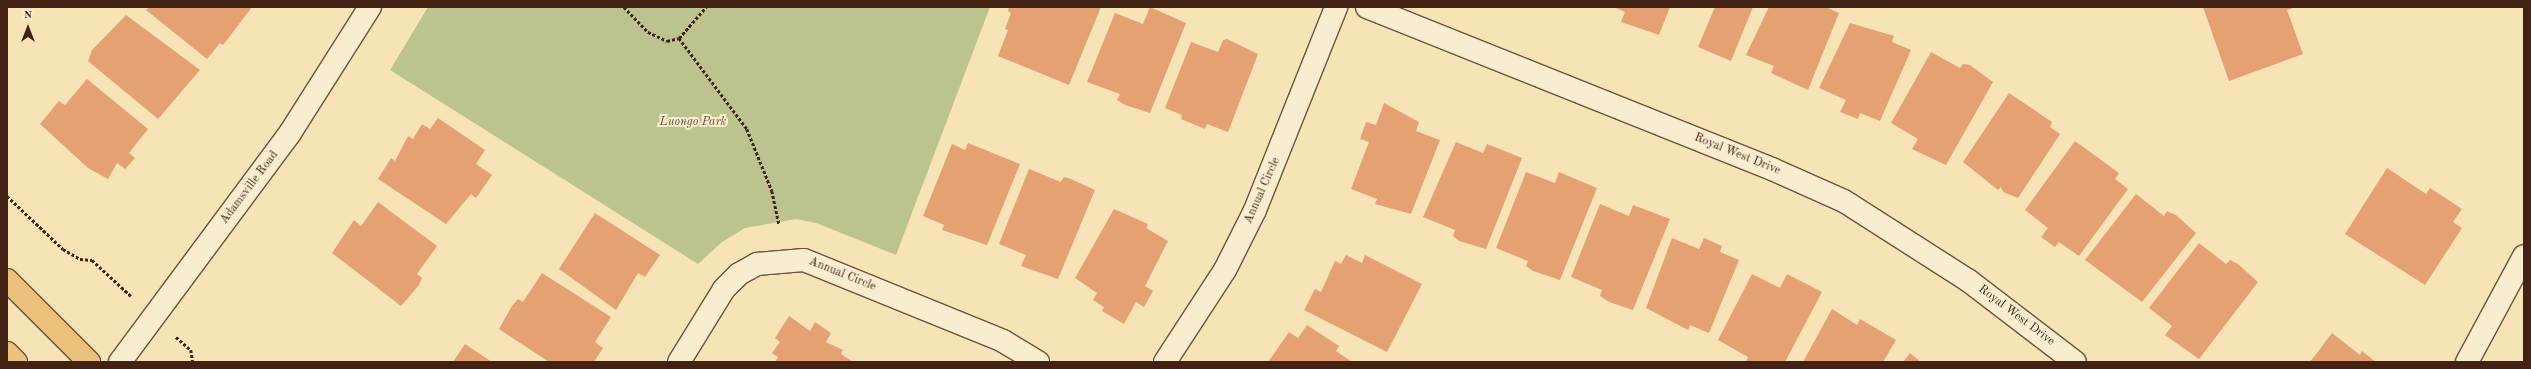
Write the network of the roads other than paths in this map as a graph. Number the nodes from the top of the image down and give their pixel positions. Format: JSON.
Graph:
{"nodes":[{"id":1,"x":370,"y":7,"type":"edge"},
{"id":2,"x":1336,"y":7,"type":"edge"},
{"id":3,"x":1367,"y":7,"type":"edge"},
{"id":4,"x":2524,"y":256,"type":"edge"},
{"id":5,"x":7,"y":280,"type":"edge"},
{"id":6,"x":7,"y":354,"type":"edge"},
{"id":7,"x":16,"y":362,"type":"edge"},
{"id":8,"x":89,"y":362,"type":"edge"},
{"id":9,"x":120,"y":362,"type":"edge"},
{"id":10,"x":679,"y":362,"type":"edge"},
{"id":11,"x":1038,"y":362,"type":"edge"},
{"id":12,"x":1165,"y":362,"type":"edge"},
{"id":13,"x":2075,"y":362,"type":"edge"},
{"id":14,"x":2467,"y":362,"type":"edge"}],
"edges":[{"from":1,"to":9,"type":"street","name":"Adamsville Road"},
{"from":2,"to":12,"type":"street","name":"Annual Circle"},
{"from":3,"to":13,"type":"street","name":"Royal West Drive"},
{"from":4,"to":14,"type":"street"},
{"from":5,"to":8,"type":"main road"},
{"from":6,"to":7,"type":"main road"},
{"from":10,"to":11,"type":"street","name":"Annual Circle"}]}
